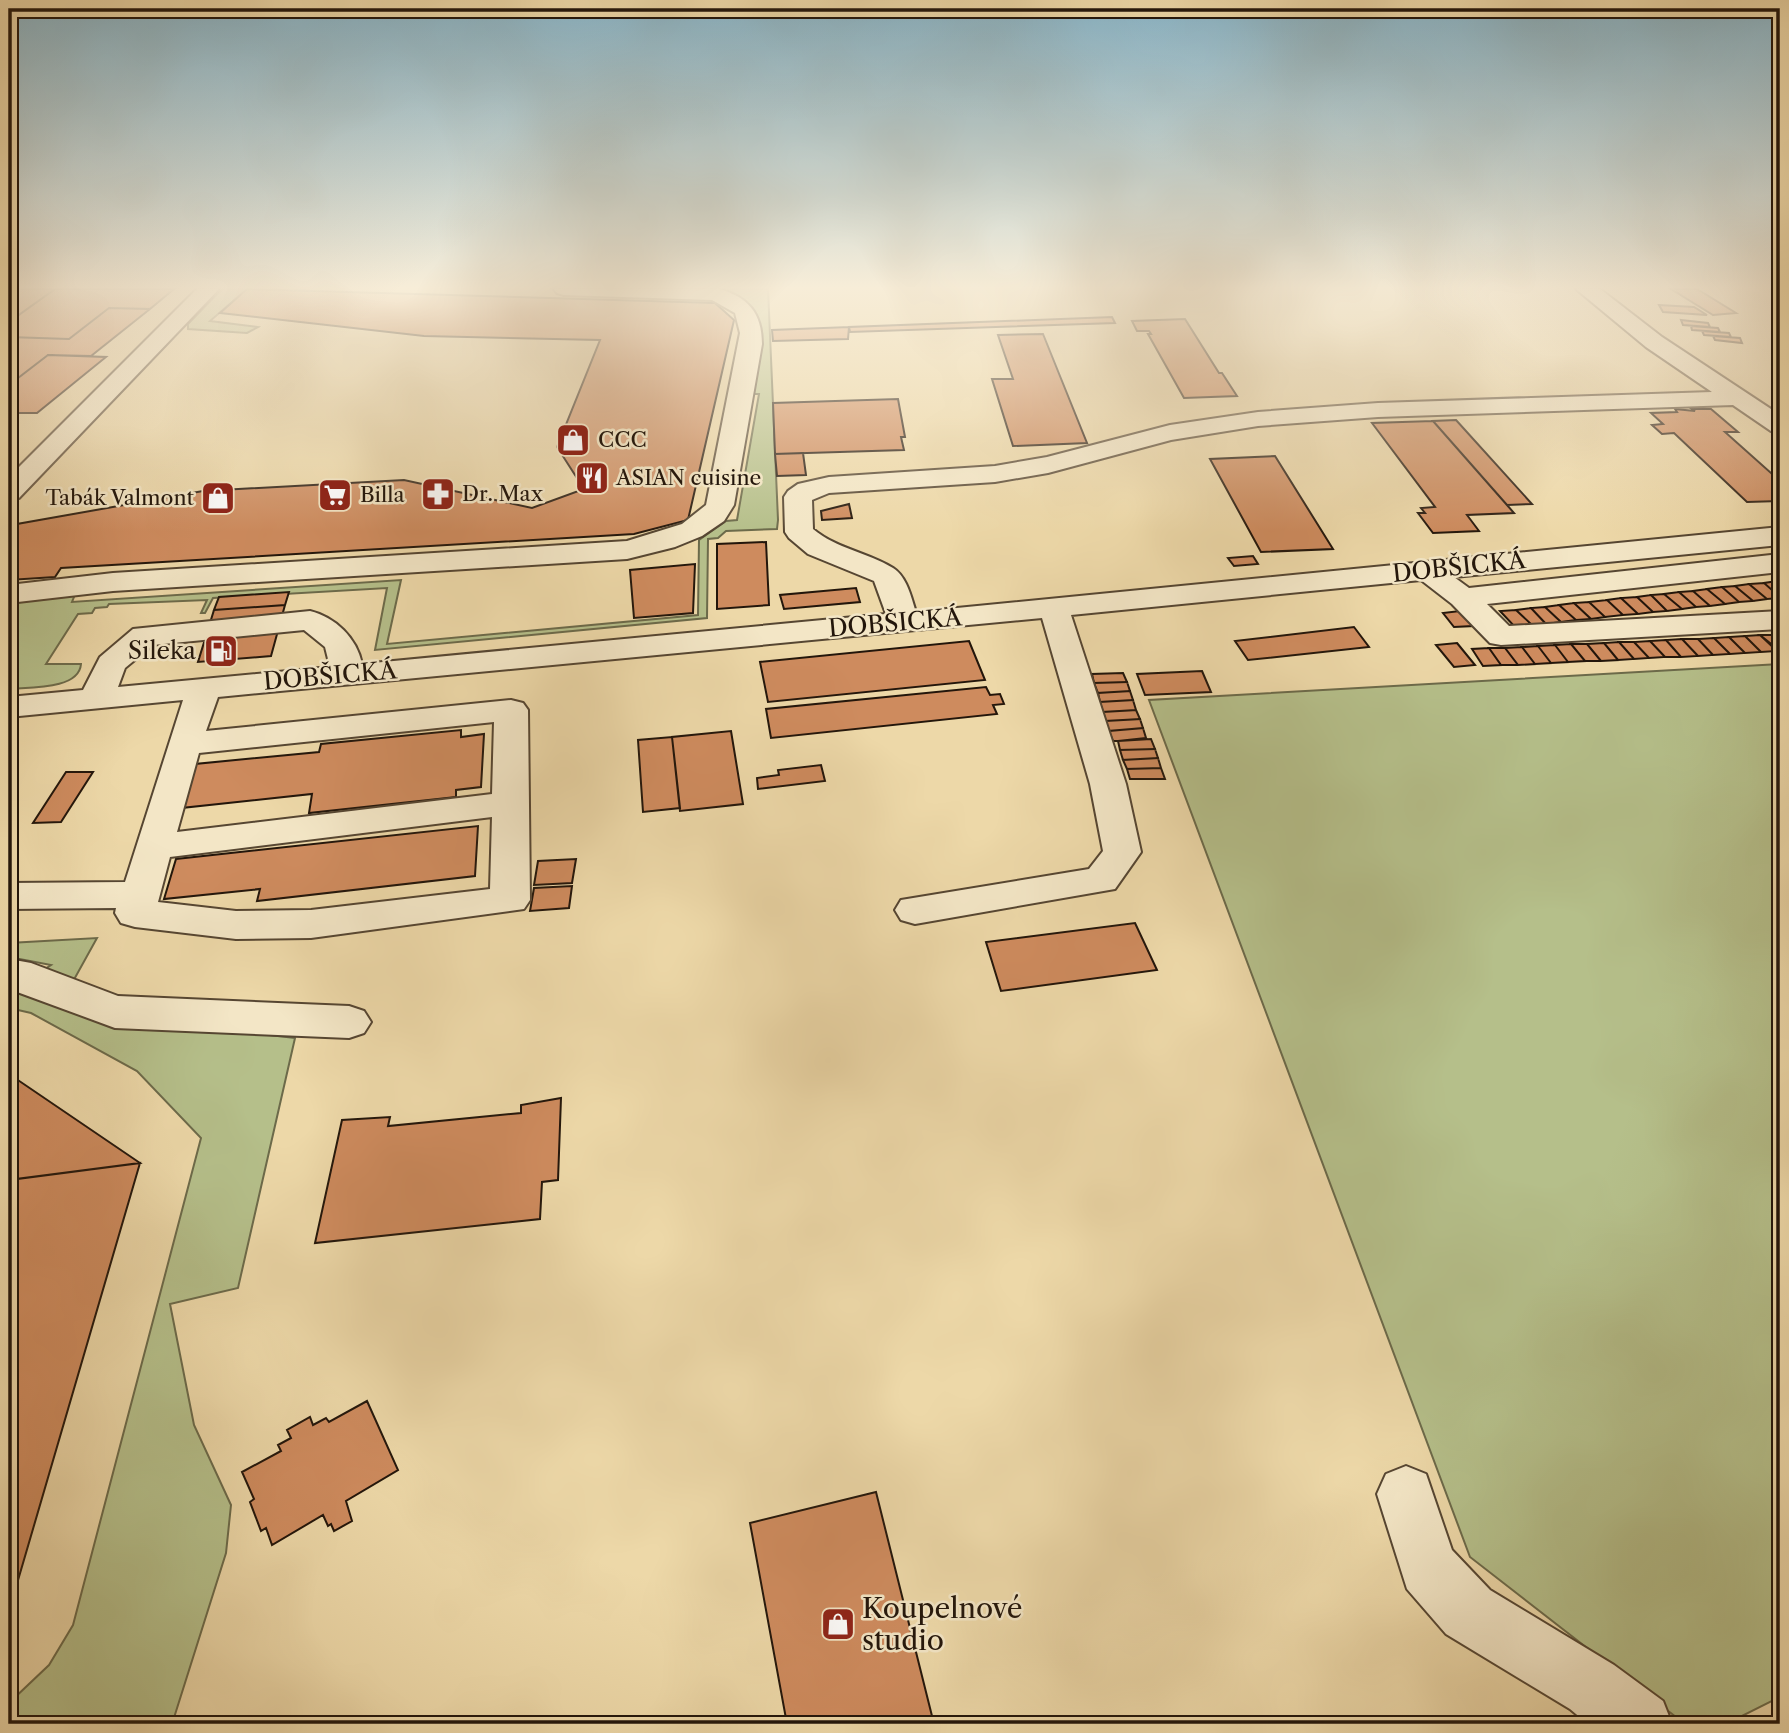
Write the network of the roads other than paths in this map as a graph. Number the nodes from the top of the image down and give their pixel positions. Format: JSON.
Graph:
{"nodes":[{"id":1,"x":128,"y":370,"type":"edge"},
{"id":2,"x":746,"y":370,"type":"edge"},
{"id":3,"x":1696,"y":370,"type":"edge"},
{"id":4,"x":1738,"y":398,"type":"junction"},
{"id":5,"x":1780,"y":426,"type":"edge"},
{"id":6,"x":11,"y":487,"type":"edge"},
{"id":7,"x":1780,"y":536,"type":"edge"},
{"id":8,"x":1780,"y":563,"type":"edge"},
{"id":9,"x":1427,"y":570,"type":"junction"},
{"id":10,"x":9,"y":594,"type":"edge"},
{"id":11,"x":1463,"y":598,"type":"junction"},
{"id":12,"x":1054,"y":608,"type":"junction"},
{"id":13,"x":1780,"y":620,"type":"edge"},
{"id":14,"x":904,"y":622,"type":"junction"},
{"id":15,"x":325,"y":631,"type":"junction"},
{"id":16,"x":126,"y":651,"type":"junction"},
{"id":17,"x":346,"y":674,"type":"junction"},
{"id":18,"x":205,"y":687,"type":"junction"},
{"id":19,"x":97,"y":697,"type":"junction"},
{"id":20,"x":9,"y":707,"type":"edge"},
{"id":21,"x":185,"y":744,"type":"junction"},
{"id":22,"x":511,"y":803,"type":"junction"},
{"id":23,"x":154,"y":848,"type":"junction"},
{"id":24,"x":141,"y":895,"type":"junction"},
{"id":25,"x":9,"y":896,"type":"edge"},
{"id":26,"x":915,"y":910,"type":"dead end"},
{"id":27,"x":9,"y":974,"type":"edge"},
{"id":28,"x":349,"y":1022,"type":"dead end"},
{"id":29,"x":1406,"y":1494,"type":"dead end"},
{"id":30,"x":1640,"y":1724,"type":"edge"}],
"edges":[{"from":1,"to":6,"type":"street"},
{"from":2,"to":10,"type":"street"},
{"from":3,"to":4,"type":"street"},
{"from":4,"to":5,"type":"street"},
{"from":4,"to":14,"type":"street"},
{"from":7,"to":9,"type":"street","name":"DOBŠICKÁ"},
{"from":8,"to":11,"type":"street"},
{"from":9,"to":11,"type":"street"},
{"from":9,"to":12,"type":"street","name":"DOBŠICKÁ"},
{"from":11,"to":13,"type":"street"},
{"from":12,"to":14,"type":"street","name":"DOBŠICKÁ"},
{"from":12,"to":26,"type":"street"},
{"from":14,"to":17,"type":"street","name":"DOBŠICKÁ"},
{"from":15,"to":16,"type":"street"},
{"from":15,"to":16,"type":"street"},
{"from":15,"to":17,"type":"street"},
{"from":16,"to":19,"type":"street"},
{"from":17,"to":18,"type":"street","name":"DOBŠICKÁ"},
{"from":18,"to":19,"type":"street","name":"DOBŠICKÁ"},
{"from":18,"to":21,"type":"street"},
{"from":19,"to":20,"type":"street","name":"DOBŠICKÁ"},
{"from":21,"to":22,"type":"street"},
{"from":21,"to":23,"type":"street"},
{"from":22,"to":23,"type":"street"},
{"from":22,"to":24,"type":"street"},
{"from":23,"to":24,"type":"street"},
{"from":24,"to":25,"type":"street"},
{"from":27,"to":28,"type":"street"},
{"from":29,"to":30,"type":"street"}]}
